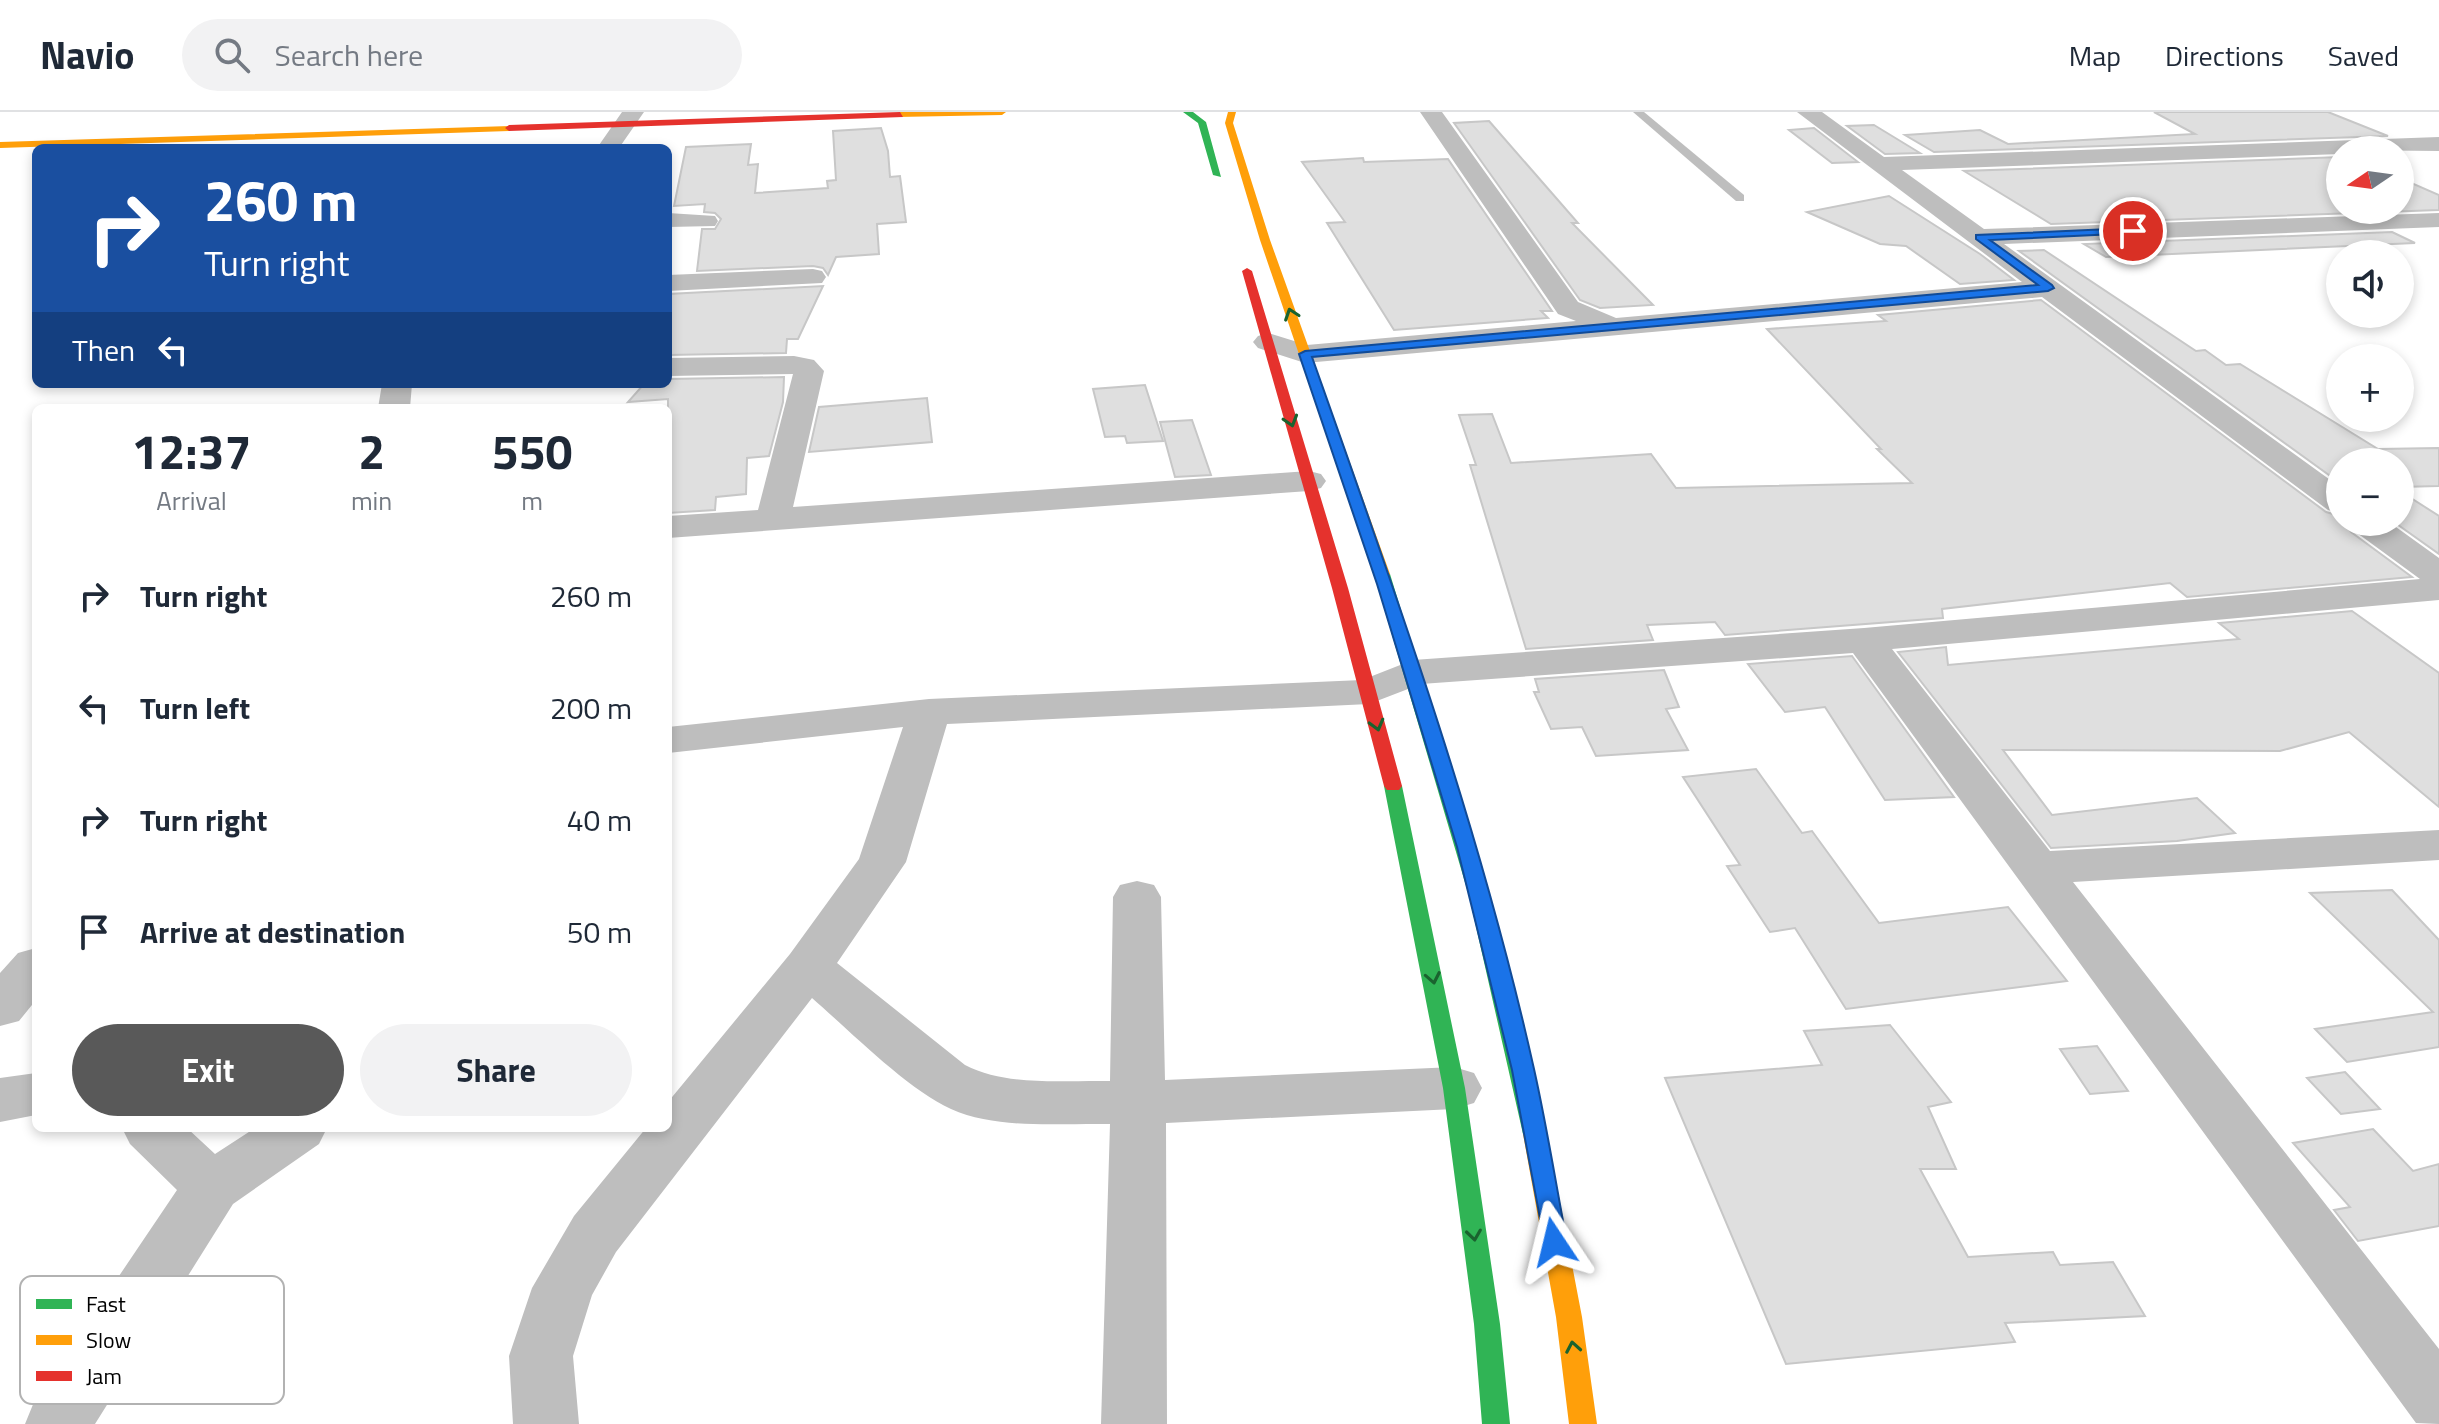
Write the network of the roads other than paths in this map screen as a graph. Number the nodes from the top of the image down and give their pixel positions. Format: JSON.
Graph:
{"nodes":[{"id":1,"x":1002,"y":112,"type":"edge"},
{"id":2,"x":1187,"y":112,"type":"edge"},
{"id":3,"x":1232,"y":112,"type":"edge"},
{"id":4,"x":1431,"y":112,"type":"edge"},
{"id":5,"x":1638,"y":112,"type":"edge"},
{"id":6,"x":1808,"y":112,"type":"edge"},
{"id":7,"x":629,"y":118,"type":"edge"},
{"id":8,"x":611,"y":144,"type":"edge"},
{"id":9,"x":2439,"y":144,"type":"edge"},
{"id":10,"x":0,"y":145,"type":"edge"},
{"id":11,"x":1880,"y":164,"type":"junction"},
{"id":12,"x":1223,"y":192,"type":"dead end"},
{"id":13,"x":1740,"y":198,"type":"dead end"},
{"id":14,"x":672,"y":220,"type":"edge"},
{"id":15,"x":2439,"y":220,"type":"edge"},
{"id":16,"x":706,"y":221,"type":"dead end"},
{"id":17,"x":1979,"y":237,"type":"junction"},
{"id":18,"x":1241,"y":252,"type":"dead end"},
{"id":19,"x":813,"y":277,"type":"dead end"},
{"id":20,"x":672,"y":283,"type":"edge"},
{"id":21,"x":2048,"y":288,"type":"junction"},
{"id":22,"x":1566,"y":319,"type":"junction"},
{"id":23,"x":1268,"y":342,"type":"junction"},
{"id":24,"x":1305,"y":354,"type":"junction"},
{"id":25,"x":672,"y":367,"type":"edge"},
{"id":26,"x":1309,"y":481,"type":"junction"},
{"id":27,"x":2326,"y":493,"type":"edge"},
{"id":28,"x":773,"y":520,"type":"junction"},
{"id":29,"x":672,"y":527,"type":"edge"},
{"id":30,"x":2385,"y":536,"type":"edge"},
{"id":31,"x":2439,"y":576,"type":"edge"},
{"id":32,"x":2439,"y":589,"type":"edge"},
{"id":33,"x":1864,"y":640,"type":"junction"},
{"id":34,"x":1413,"y":672,"type":"junction"},
{"id":35,"x":1369,"y":692,"type":"junction"},
{"id":36,"x":929,"y":712,"type":"junction"},
{"id":37,"x":672,"y":740,"type":"edge"},
{"id":38,"x":2434,"y":850,"type":"edge"},
{"id":39,"x":2036,"y":868,"type":"junction"},
{"id":40,"x":1137,"y":897,"type":"dead end"},
{"id":41,"x":808,"y":967,"type":"junction"},
{"id":42,"x":1454,"y":1088,"type":"junction"},
{"id":43,"x":32,"y":1095,"type":"edge"},
{"id":44,"x":0,"y":1100,"type":"edge"},
{"id":45,"x":1138,"y":1103,"type":"junction"},
{"id":46,"x":154,"y":1132,"type":"edge"},
{"id":47,"x":293,"y":1132,"type":"edge"},
{"id":48,"x":212,"y":1187,"type":"junction"},
{"id":49,"x":154,"y":1276,"type":"edge"},
{"id":50,"x":2439,"y":1401,"type":"edge"},
{"id":51,"x":71,"y":1404,"type":"edge"},
{"id":52,"x":58,"y":1424,"type":"edge"},
{"id":53,"x":546,"y":1424,"type":"edge"},
{"id":54,"x":1134,"y":1424,"type":"edge"},
{"id":55,"x":1496,"y":1424,"type":"edge"},
{"id":56,"x":1583,"y":1424,"type":"edge"}],
"edges":[{"from":1,"to":7,"type":"main road"},
{"from":2,"to":12,"type":"main road"},
{"from":24,"to":3,"type":"main road","one_way":true},
{"from":4,"to":22,"type":"street"},
{"from":5,"to":13,"type":"lane"},
{"from":6,"to":11,"type":"street"},
{"from":7,"to":8,"type":"street"},
{"from":7,"to":10,"type":"main road"},
{"from":9,"to":11,"type":"street"},
{"from":11,"to":17,"type":"street"},
{"from":14,"to":16,"type":"street"},
{"from":15,"to":17,"type":"street"},
{"from":17,"to":21,"type":"street"},
{"from":18,"to":23,"type":"main road"},
{"from":19,"to":20,"type":"street"},
{"from":21,"to":22,"type":"street"},
{"from":21,"to":27,"type":"street"},
{"from":22,"to":24,"type":"street"},
{"from":23,"to":24,"type":"street"},
{"from":23,"to":26,"type":"main road","one_way":true},
{"from":24,"to":34,"type":"main road"},
{"from":25,"to":28,"type":"street"},
{"from":26,"to":28,"type":"street"},
{"from":26,"to":35,"type":"main road"},
{"from":28,"to":29,"type":"street"},
{"from":30,"to":31,"type":"street"},
{"from":32,"to":33,"type":"street"},
{"from":33,"to":34,"type":"street"},
{"from":33,"to":39,"type":"street"},
{"from":34,"to":35,"type":"street"},
{"from":56,"to":34,"type":"main road","one_way":true},
{"from":35,"to":36,"type":"street"},
{"from":35,"to":42,"type":"main road","one_way":true},
{"from":36,"to":37,"type":"street"},
{"from":36,"to":41,"type":"street"},
{"from":38,"to":39,"type":"street"},
{"from":39,"to":50,"type":"street"},
{"from":40,"to":45,"type":"street"},
{"from":41,"to":45,"type":"street"},
{"from":41,"to":53,"type":"street"},
{"from":42,"to":45,"type":"street"},
{"from":42,"to":55,"type":"main road","one_way":true},
{"from":43,"to":44,"type":"street"},
{"from":45,"to":54,"type":"street"},
{"from":46,"to":48,"type":"street"},
{"from":47,"to":48,"type":"street"},
{"from":48,"to":49,"type":"street"},
{"from":51,"to":52,"type":"street"}]}
